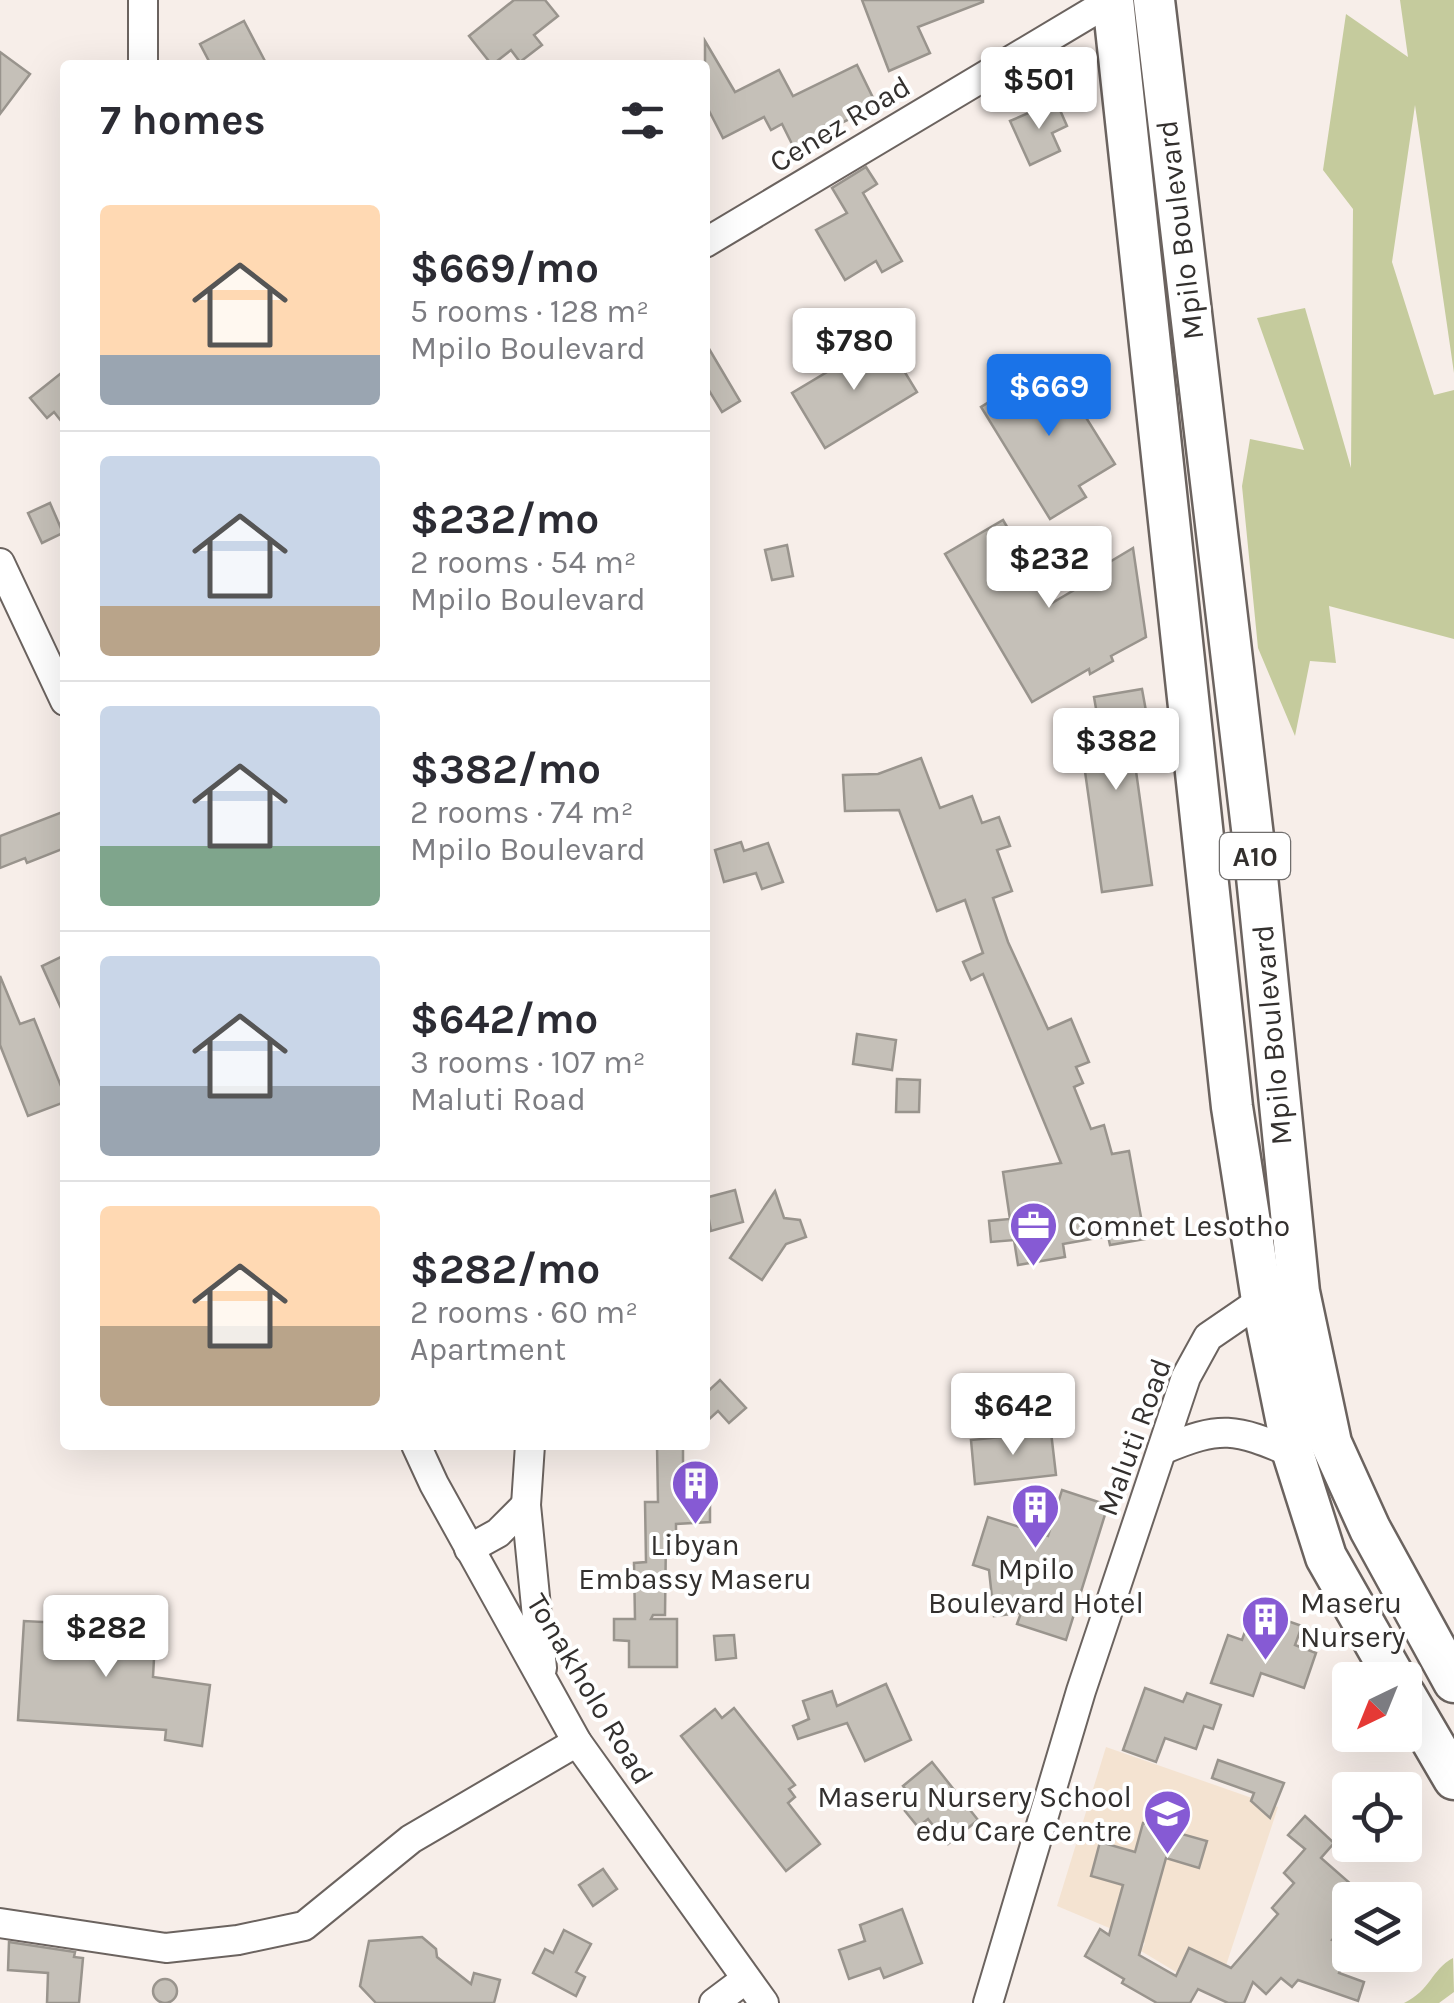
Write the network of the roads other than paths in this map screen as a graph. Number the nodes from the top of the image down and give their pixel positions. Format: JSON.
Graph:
{"nodes":[{"id":1,"x":143,"y":0,"type":"edge"},
{"id":2,"x":1112,"y":0,"type":"edge"},
{"id":3,"x":1154,"y":0,"type":"edge"},
{"id":4,"x":143,"y":60,"type":"edge"},
{"id":5,"x":710,"y":240,"type":"edge"},
{"id":6,"x":0,"y":563,"type":"edge"},
{"id":7,"x":60,"y":689,"type":"edge"},
{"id":8,"x":1280,"y":1296,"type":"junction"},
{"id":9,"x":419,"y":1450,"type":"edge"},
{"id":10,"x":530,"y":1450,"type":"edge"},
{"id":11,"x":1162,"y":1450,"type":"junction"},
{"id":12,"x":1293,"y":1453,"type":"junction"},
{"id":13,"x":526,"y":1505,"type":"junction"},
{"id":14,"x":469,"y":1549,"type":"junction"},
{"id":15,"x":1386,"y":1662,"type":"edge"},
{"id":16,"x":543,"y":1679,"type":"junction"},
{"id":17,"x":1454,"y":1682,"type":"edge"},
{"id":18,"x":1422,"y":1724,"type":"edge"},
{"id":19,"x":576,"y":1742,"type":"junction"},
{"id":20,"x":1454,"y":1779,"type":"edge"},
{"id":21,"x":0,"y":1924,"type":"edge"},
{"id":22,"x":746,"y":1979,"type":"junction"},
{"id":23,"x":714,"y":2003,"type":"edge"},
{"id":24,"x":764,"y":2003,"type":"edge"},
{"id":25,"x":988,"y":2003,"type":"edge"}],
"edges":[{"from":1,"to":4,"type":"street"},
{"from":2,"to":5,"type":"street","name":"Cenez Road"},
{"from":2,"to":8,"type":"highway","name":"Mpilo Boulevard","number":"A10"},
{"from":3,"to":8,"type":"highway","name":"Mpilo Boulevard","number":"A10"},
{"from":6,"to":7,"type":"street"},
{"from":8,"to":11,"type":"street","name":"Maluti Road"},
{"from":8,"to":12,"type":"highway","name":"Mpilo Boulevard","number":"A10"},
{"from":8,"to":17,"type":"highway","name":"Mpilo Boulevard","number":"A10"},
{"from":9,"to":14,"type":"street","name":"Tonakholo Road"},
{"from":10,"to":13,"type":"street"},
{"from":11,"to":12,"type":"street"},
{"from":11,"to":25,"type":"street","name":"Maluti Road"},
{"from":12,"to":15,"type":"highway","name":"Mpilo Boulevard","number":"A10"},
{"from":13,"to":14,"type":"street"},
{"from":13,"to":16,"type":"street"},
{"from":14,"to":16,"type":"street","name":"Tonakholo Road"},
{"from":16,"to":19,"type":"street","name":"Tonakholo Road"},
{"from":18,"to":20,"type":"highway"},
{"from":19,"to":21,"type":"street"},
{"from":19,"to":22,"type":"street","name":"Tonakholo Road"},
{"from":22,"to":23,"type":"street"},
{"from":22,"to":24,"type":"street","name":"Tonakholo Road"}]}
